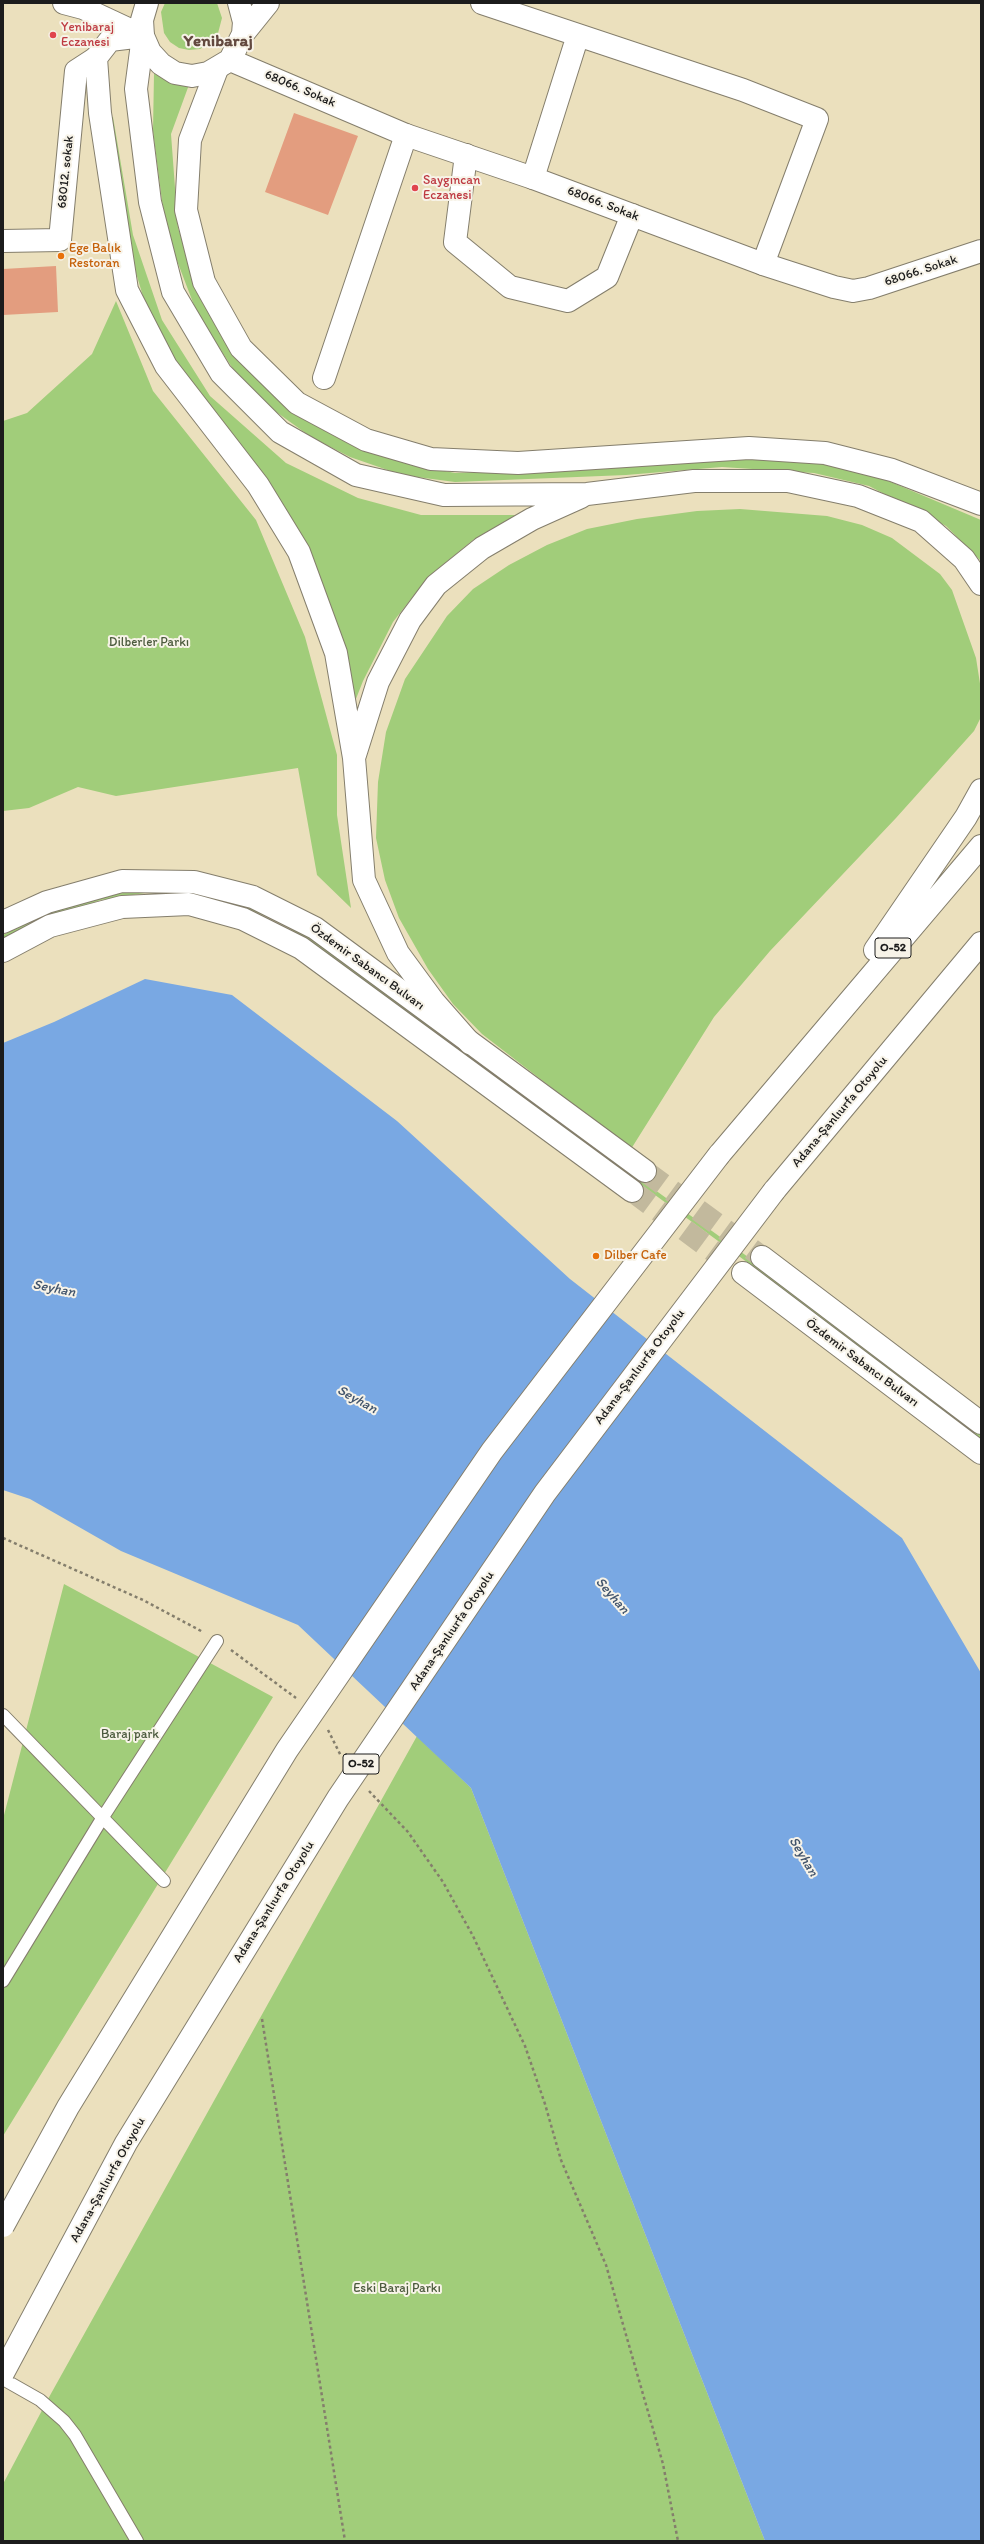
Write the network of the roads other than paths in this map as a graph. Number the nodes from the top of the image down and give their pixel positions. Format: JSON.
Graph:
{"nodes":[{"id":1,"x":64,"y":3,"type":"edge"},
{"id":2,"x":147,"y":3,"type":"edge"},
{"id":3,"x":239,"y":3,"type":"edge"},
{"id":4,"x":268,"y":3,"type":"edge"},
{"id":5,"x":482,"y":3,"type":"edge"},
{"id":6,"x":243,"y":34,"type":"junction"},
{"id":7,"x":578,"y":35,"type":"junction"},
{"id":8,"x":143,"y":36,"type":"junction"},
{"id":9,"x":96,"y":58,"type":"junction"},
{"id":10,"x":224,"y":64,"type":"junction"},
{"id":11,"x":406,"y":135,"type":"junction"},
{"id":12,"x":466,"y":155,"type":"junction"},
{"id":13,"x":532,"y":178,"type":"junction"},
{"id":14,"x":632,"y":215,"type":"junction"},
{"id":15,"x":3,"y":241,"type":"edge"},
{"id":16,"x":981,"y":251,"type":"edge"},
{"id":17,"x":762,"y":264,"type":"junction"},
{"id":18,"x":324,"y":378,"type":"dead end"},
{"id":19,"x":587,"y":494,"type":"junction"},
{"id":20,"x":981,"y":504,"type":"edge"},
{"id":21,"x":981,"y":584,"type":"edge"},
{"id":22,"x":354,"y":758,"type":"junction"},
{"id":23,"x":981,"y":790,"type":"edge"},
{"id":24,"x":981,"y":846,"type":"edge"},
{"id":25,"x":3,"y":922,"type":"edge"},
{"id":26,"x":981,"y":943,"type":"edge"},
{"id":27,"x":3,"y":950,"type":"edge"},
{"id":28,"x":981,"y":956,"type":"edge"},
{"id":29,"x":470,"y":1043,"type":"junction"},
{"id":30,"x":894,"y":1047,"type":"junction"},
{"id":31,"x":806,"y":1051,"type":"junction"},
{"id":32,"x":645,"y":1172,"type":"tunnel mouth"},
{"id":33,"x":632,"y":1191,"type":"tunnel mouth"},
{"id":34,"x":762,"y":1257,"type":"tunnel mouth"},
{"id":35,"x":743,"y":1273,"type":"tunnel mouth"},
{"id":36,"x":981,"y":1423,"type":"edge"},
{"id":37,"x":981,"y":1453,"type":"edge"},
{"id":38,"x":217,"y":1641,"type":"road end"},
{"id":39,"x":3,"y":1715,"type":"edge"},
{"id":40,"x":103,"y":1818,"type":"junction"},
{"id":41,"x":164,"y":1881,"type":"dead end"},
{"id":42,"x":3,"y":1981,"type":"edge"},
{"id":43,"x":3,"y":2226,"type":"edge"},
{"id":44,"x":3,"y":2373,"type":"edge"},
{"id":45,"x":3,"y":2379,"type":"edge"},
{"id":46,"x":137,"y":2541,"type":"edge"}],
"edges":[{"from":1,"to":8,"type":"main road"},
{"from":2,"to":8,"type":"main road"},
{"from":3,"to":6,"type":"main road"},
{"from":4,"to":6,"type":"main road"},
{"from":5,"to":7,"type":"main road"},
{"from":6,"to":10,"type":"main road"},
{"from":7,"to":13,"type":"main road"},
{"from":7,"to":17,"type":"main road"},
{"from":8,"to":9,"type":"main road"},
{"from":8,"to":10,"type":"main road"},
{"from":8,"to":19,"type":"main road"},
{"from":9,"to":15,"type":"main road","name":"68012. sokak"},
{"from":9,"to":22,"type":"main road"},
{"from":10,"to":11,"type":"main road","name":"68066. Sokak"},
{"from":10,"to":20,"type":"main road"},
{"from":11,"to":12,"type":"main road","name":"68066. Sokak"},
{"from":11,"to":18,"type":"main road"},
{"from":12,"to":13,"type":"main road","name":"68066. Sokak"},
{"from":12,"to":14,"type":"main road"},
{"from":13,"to":14,"type":"main road","name":"68066. Sokak"},
{"from":14,"to":17,"type":"main road","name":"68066. Sokak"},
{"from":16,"to":17,"type":"main road","name":"68066. Sokak"},
{"from":19,"to":21,"type":"main road"},
{"from":19,"to":22,"type":"main road"},
{"from":22,"to":29,"type":"main road"},
{"from":23,"to":31,"type":"main road"},
{"from":24,"to":31,"type":"main road","number":"O-52"},
{"from":25,"to":29,"type":"main road","name":"Özdemir Sabancı Bulvarı"},
{"from":26,"to":30,"type":"main road","name":"Adana-Şanlıurfa Otoyolu","number":"O-52"},
{"from":27,"to":33,"type":"main road","name":"Özdemir Sabancı Bulvarı"},
{"from":28,"to":30,"type":"main road"},
{"from":29,"to":32,"type":"main road","name":"Özdemir Sabancı Bulvarı"},
{"from":30,"to":44,"type":"main road","name":"Adana-Şanlıurfa Otoyolu","number":"O-52","bridge":true},
{"from":31,"to":43,"type":"main road","number":"O-52","bridge":true},
{"from":34,"to":36,"type":"main road","name":"Özdemir Sabancı Bulvarı"},
{"from":35,"to":37,"type":"main road","name":"Özdemir Sabancı Bulvarı"},
{"from":38,"to":40,"type":"lane"},
{"from":39,"to":40,"type":"lane"},
{"from":40,"to":41,"type":"lane"},
{"from":40,"to":42,"type":"lane"},
{"from":45,"to":46,"type":"lane"}]}
